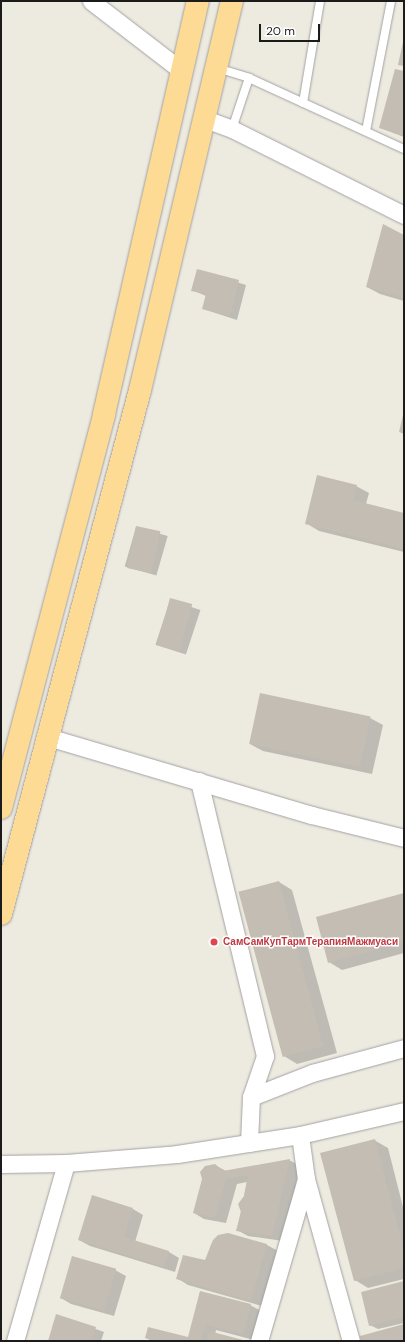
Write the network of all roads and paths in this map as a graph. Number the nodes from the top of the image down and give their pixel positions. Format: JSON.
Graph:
{"nodes":[{"id":1,"x":91,"y":1,"type":"edge"},
{"id":2,"x":198,"y":1,"type":"edge"},
{"id":3,"x":232,"y":1,"type":"edge"},
{"id":4,"x":320,"y":1,"type":"edge"},
{"id":5,"x":391,"y":1,"type":"edge"},
{"id":6,"x":217,"y":68,"type":"junction"},
{"id":7,"x":182,"y":71,"type":"junction"},
{"id":8,"x":249,"y":78,"type":"junction"},
{"id":9,"x":303,"y":103,"type":"junction"},
{"id":10,"x":205,"y":119,"type":"junction"},
{"id":11,"x":232,"y":129,"type":"junction"},
{"id":12,"x":366,"y":131,"type":"junction"},
{"id":13,"x":404,"y":149,"type":"edge"},
{"id":14,"x":404,"y":215,"type":"edge"},
{"id":15,"x":48,"y":737,"type":"junction"},
{"id":16,"x":199,"y":781,"type":"junction"},
{"id":17,"x":1,"y":808,"type":"edge"},
{"id":18,"x":404,"y":838,"type":"edge"},
{"id":19,"x":1,"y":914,"type":"edge"},
{"id":20,"x":404,"y":1048,"type":"edge"},
{"id":21,"x":251,"y":1097,"type":"junction"},
{"id":22,"x":404,"y":1111,"type":"edge"},
{"id":23,"x":300,"y":1135,"type":"junction"},
{"id":24,"x":249,"y":1143,"type":"junction"},
{"id":25,"x":66,"y":1163,"type":"junction"},
{"id":26,"x":1,"y":1164,"type":"edge"},
{"id":27,"x":306,"y":1178,"type":"junction"},
{"id":28,"x":15,"y":1341,"type":"edge"},
{"id":29,"x":258,"y":1341,"type":"edge"},
{"id":30,"x":351,"y":1341,"type":"edge"}],
"edges":[{"from":1,"to":7,"type":"street"},
{"from":2,"to":7,"type":"main road"},
{"from":3,"to":6,"type":"main road"},
{"from":4,"to":9,"type":"lane"},
{"from":5,"to":12,"type":"lane"},
{"from":6,"to":8,"type":"lane"},
{"from":6,"to":10,"type":"main road"},
{"from":7,"to":17,"type":"main road"},
{"from":8,"to":9,"type":"lane"},
{"from":8,"to":11,"type":"lane"},
{"from":9,"to":12,"type":"lane"},
{"from":10,"to":11,"type":"street"},
{"from":10,"to":15,"type":"main road"},
{"from":11,"to":14,"type":"street"},
{"from":12,"to":13,"type":"lane"},
{"from":15,"to":16,"type":"street"},
{"from":15,"to":19,"type":"main road"},
{"from":16,"to":18,"type":"street"},
{"from":16,"to":21,"type":"street"},
{"from":20,"to":21,"type":"street"},
{"from":21,"to":24,"type":"street"},
{"from":22,"to":23,"type":"street"},
{"from":23,"to":24,"type":"street"},
{"from":23,"to":27,"type":"street"},
{"from":24,"to":25,"type":"street"},
{"from":25,"to":26,"type":"street"},
{"from":25,"to":28,"type":"street"},
{"from":27,"to":29,"type":"street"},
{"from":27,"to":30,"type":"street"}]}
